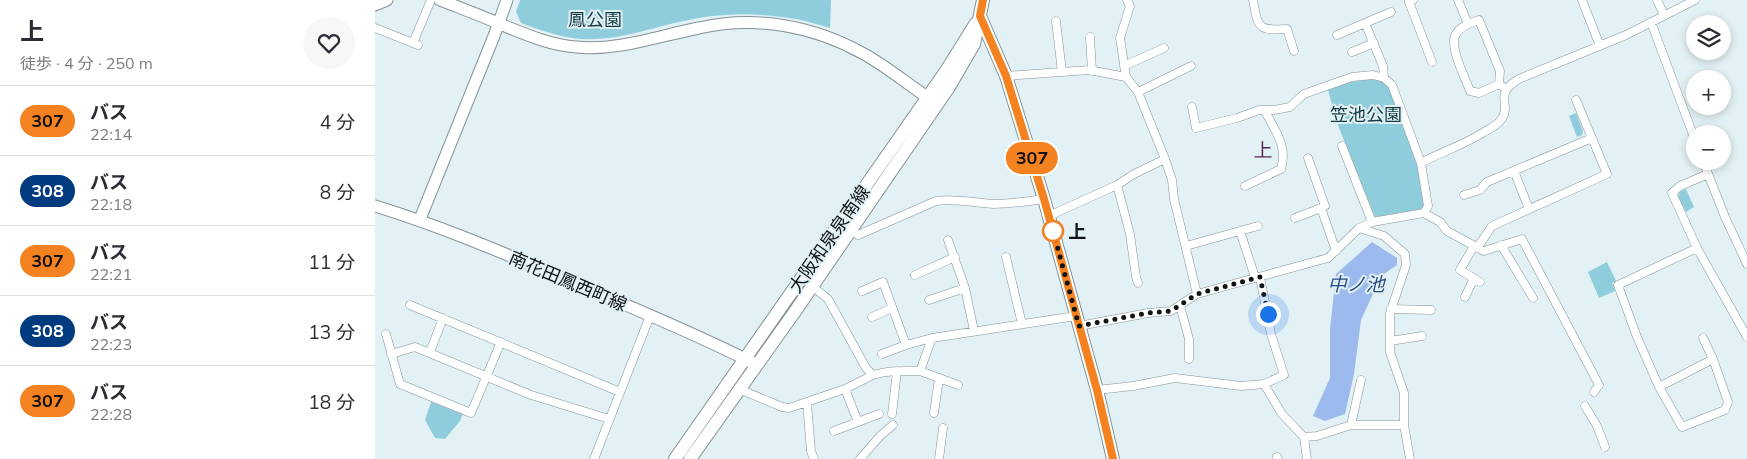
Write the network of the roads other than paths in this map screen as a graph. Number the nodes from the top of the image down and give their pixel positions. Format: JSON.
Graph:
{"nodes":[{"id":1,"x":387,"y":0,"type":"edge"},
{"id":2,"x":431,"y":0,"type":"edge"},
{"id":3,"x":440,"y":0,"type":"edge"},
{"id":4,"x":507,"y":0,"type":"edge"},
{"id":5,"x":1127,"y":0,"type":"edge"},
{"id":6,"x":1253,"y":0,"type":"edge"},
{"id":7,"x":1413,"y":0,"type":"edge"},
{"id":8,"x":1457,"y":0,"type":"edge"},
{"id":9,"x":1582,"y":0,"type":"edge"},
{"id":10,"x":1657,"y":0,"type":"edge"},
{"id":11,"x":1695,"y":0,"type":"edge"},
{"id":12,"x":375,"y":5,"type":"edge"},
{"id":13,"x":981,"y":5,"type":"edge"},
{"id":14,"x":1391,"y":12,"type":"dead end"},
{"id":15,"x":1663,"y":15,"type":"junction"},
{"id":16,"x":1056,"y":21,"type":"dead end"},
{"id":17,"x":1651,"y":22,"type":"junction"},
{"id":18,"x":499,"y":23,"type":"junction"},
{"id":19,"x":1365,"y":23,"type":"junction"},
{"id":20,"x":1467,"y":24,"type":"junction"},
{"id":21,"x":375,"y":28,"type":"edge"},
{"id":22,"x":1337,"y":35,"type":"dead end"},
{"id":23,"x":1089,"y":37,"type":"dead end"},
{"id":24,"x":1374,"y":44,"type":"junction"},
{"id":25,"x":1600,"y":46,"type":"junction"},
{"id":26,"x":1164,"y":48,"type":"dead end"},
{"id":27,"x":1294,"y":51,"type":"dead end"},
{"id":28,"x":1351,"y":52,"type":"dead end"},
{"id":29,"x":1432,"y":62,"type":"dead end"},
{"id":30,"x":1124,"y":66,"type":"junction"},
{"id":31,"x":1191,"y":66,"type":"dead end"},
{"id":32,"x":1092,"y":71,"type":"junction"},
{"id":33,"x":1061,"y":72,"type":"junction"},
{"id":34,"x":1006,"y":76,"type":"junction"},
{"id":35,"x":1126,"y":77,"type":"junction"},
{"id":36,"x":1384,"y":78,"type":"junction"},
{"id":37,"x":1499,"y":84,"type":"junction"},
{"id":38,"x":1506,"y":89,"type":"junction"},
{"id":39,"x":1138,"y":92,"type":"junction"},
{"id":40,"x":927,"y":97,"type":"junction"},
{"id":41,"x":1576,"y":100,"type":"dead end"},
{"id":42,"x":1192,"y":107,"type":"dead end"},
{"id":43,"x":1265,"y":111,"type":"junction"},
{"id":44,"x":1689,"y":125,"type":"edge"},
{"id":45,"x":1592,"y":138,"type":"junction"},
{"id":46,"x":1343,"y":146,"type":"dead end"},
{"id":47,"x":1165,"y":158,"type":"junction"},
{"id":48,"x":1308,"y":158,"type":"dead end"},
{"id":49,"x":1421,"y":163,"type":"junction"},
{"id":50,"x":1706,"y":170,"type":"edge"},
{"id":51,"x":1514,"y":171,"type":"junction"},
{"id":52,"x":1708,"y":174,"type":"junction"},
{"id":53,"x":1117,"y":185,"type":"junction"},
{"id":54,"x":1245,"y":186,"type":"dead end"},
{"id":55,"x":1464,"y":195,"type":"dead end"},
{"id":56,"x":1044,"y":199,"type":"junction"},
{"id":57,"x":375,"y":206,"type":"edge"},
{"id":58,"x":1321,"y":208,"type":"junction"},
{"id":59,"x":1529,"y":209,"type":"junction"},
{"id":60,"x":1424,"y":213,"type":"junction"},
{"id":61,"x":1049,"y":216,"type":"junction"},
{"id":62,"x":1295,"y":218,"type":"dead end"},
{"id":63,"x":419,"y":220,"type":"junction"},
{"id":64,"x":1372,"y":222,"type":"junction"},
{"id":65,"x":1259,"y":226,"type":"dead end"},
{"id":66,"x":1359,"y":228,"type":"junction"},
{"id":67,"x":850,"y":231,"type":"junction"},
{"id":68,"x":1240,"y":231,"type":"junction"},
{"id":69,"x":948,"y":240,"type":"dead end"},
{"id":70,"x":1501,"y":245,"type":"junction"},
{"id":71,"x":1186,"y":246,"type":"junction"},
{"id":72,"x":1476,"y":247,"type":"junction"},
{"id":73,"x":1697,"y":248,"type":"junction"},
{"id":74,"x":1336,"y":251,"type":"junction"},
{"id":75,"x":955,"y":257,"type":"junction"},
{"id":76,"x":1006,"y":257,"type":"dead end"},
{"id":77,"x":1747,"y":264,"type":"edge"},
{"id":78,"x":915,"y":276,"type":"dead end"},
{"id":79,"x":1257,"y":277,"type":"junction"},
{"id":80,"x":1138,"y":283,"type":"dead end"},
{"id":81,"x":812,"y":286,"type":"junction"},
{"id":82,"x":965,"y":288,"type":"junction"},
{"id":83,"x":862,"y":291,"type":"dead end"},
{"id":84,"x":1197,"y":294,"type":"junction"},
{"id":85,"x":1465,"y":297,"type":"dead end"},
{"id":86,"x":1533,"y":298,"type":"dead end"},
{"id":87,"x":929,"y":300,"type":"dead end"},
{"id":88,"x":410,"y":304,"type":"dead end"},
{"id":89,"x":1181,"y":306,"type":"junction"},
{"id":90,"x":892,"y":308,"type":"junction"},
{"id":91,"x":1391,"y":309,"type":"junction"},
{"id":92,"x":1431,"y":310,"type":"dead end"},
{"id":93,"x":650,"y":316,"type":"junction"},
{"id":94,"x":873,"y":317,"type":"dead end"},
{"id":95,"x":443,"y":318,"type":"junction"},
{"id":96,"x":1747,"y":319,"type":"edge"},
{"id":97,"x":1078,"y":321,"type":"junction"},
{"id":98,"x":1739,"y":323,"type":"junction"},
{"id":99,"x":1022,"y":324,"type":"junction"},
{"id":100,"x":974,"y":331,"type":"junction"},
{"id":101,"x":385,"y":334,"type":"dead end"},
{"id":102,"x":1422,"y":336,"type":"dead end"},
{"id":103,"x":1747,"y":337,"type":"edge"},
{"id":104,"x":932,"y":338,"type":"junction"},
{"id":105,"x":1703,"y":338,"type":"dead end"},
{"id":106,"x":1390,"y":341,"type":"junction"},
{"id":107,"x":501,"y":342,"type":"junction"},
{"id":108,"x":906,"y":345,"type":"junction"},
{"id":109,"x":430,"y":352,"type":"junction"},
{"id":110,"x":391,"y":354,"type":"junction"},
{"id":111,"x":882,"y":354,"type":"dead end"},
{"id":112,"x":1189,"y":359,"type":"dead end"},
{"id":113,"x":1713,"y":359,"type":"junction"},
{"id":114,"x":752,"y":362,"type":"junction"},
{"id":115,"x":897,"y":370,"type":"junction"},
{"id":116,"x":920,"y":371,"type":"junction"},
{"id":117,"x":873,"y":375,"type":"junction"},
{"id":118,"x":486,"y":377,"type":"junction"},
{"id":119,"x":939,"y":378,"type":"junction"},
{"id":120,"x":1361,"y":380,"type":"dead end"},
{"id":121,"x":1264,"y":384,"type":"junction"},
{"id":122,"x":958,"y":385,"type":"dead end"},
{"id":123,"x":1659,"y":387,"type":"junction"},
{"id":124,"x":739,"y":389,"type":"junction"},
{"id":125,"x":845,"y":389,"type":"junction"},
{"id":126,"x":1097,"y":390,"type":"junction"},
{"id":127,"x":620,"y":392,"type":"junction"},
{"id":128,"x":1593,"y":392,"type":"dead end"},
{"id":129,"x":807,"y":403,"type":"junction"},
{"id":130,"x":1585,"y":406,"type":"dead end"},
{"id":131,"x":934,"y":413,"type":"dead end"},
{"id":132,"x":879,"y":414,"type":"dead end"},
{"id":133,"x":892,"y":414,"type":"dead end"},
{"id":134,"x":609,"y":419,"type":"junction"},
{"id":135,"x":858,"y":422,"type":"junction"},
{"id":136,"x":893,"y":425,"type":"dead end"},
{"id":137,"x":1351,"y":425,"type":"junction"},
{"id":138,"x":1404,"y":425,"type":"junction"},
{"id":139,"x":943,"y":428,"type":"dead end"},
{"id":140,"x":834,"y":431,"type":"dead end"},
{"id":141,"x":1304,"y":437,"type":"junction"},
{"id":142,"x":1605,"y":447,"type":"dead end"},
{"id":143,"x":594,"y":459,"type":"edge"},
{"id":144,"x":675,"y":459,"type":"edge"},
{"id":145,"x":690,"y":459,"type":"edge"},
{"id":146,"x":814,"y":459,"type":"edge"},
{"id":147,"x":860,"y":459,"type":"edge"},
{"id":148,"x":939,"y":459,"type":"edge"},
{"id":149,"x":1113,"y":459,"type":"edge"},
{"id":150,"x":1307,"y":459,"type":"edge"},
{"id":151,"x":1410,"y":459,"type":"edge"}],
"edges":[{"from":1,"to":12,"type":"street"},
{"from":2,"to":21,"type":"street"},
{"from":3,"to":18,"type":"street"},
{"from":4,"to":18,"type":"street"},
{"from":5,"to":30,"type":"street"},
{"from":6,"to":27,"type":"street"},
{"from":7,"to":29,"type":"street"},
{"from":8,"to":20,"type":"street"},
{"from":9,"to":25,"type":"street"},
{"from":10,"to":15,"type":"street"},
{"from":11,"to":15,"type":"street"},
{"from":13,"to":34,"type":"main road"},
{"from":13,"to":40,"type":"main road","name":"大阪和泉泉南線"},
{"from":13,"to":67,"type":"main road","name":"大阪和泉泉南線"},
{"from":14,"to":19,"type":"street"},
{"from":15,"to":17,"type":"street"},
{"from":16,"to":33,"type":"street"},
{"from":17,"to":25,"type":"street"},
{"from":17,"to":44,"type":"street"},
{"from":18,"to":40,"type":"street"},
{"from":18,"to":63,"type":"street"},
{"from":19,"to":22,"type":"street"},
{"from":19,"to":24,"type":"street"},
{"from":20,"to":37,"type":"street"},
{"from":20,"to":37,"type":"street"},
{"from":23,"to":32,"type":"street"},
{"from":24,"to":28,"type":"street"},
{"from":24,"to":36,"type":"street"},
{"from":25,"to":38,"type":"street"},
{"from":26,"to":30,"type":"street"},
{"from":30,"to":35,"type":"street"},
{"from":31,"to":39,"type":"street"},
{"from":32,"to":33,"type":"street"},
{"from":32,"to":35,"type":"street"},
{"from":33,"to":34,"type":"street"},
{"from":34,"to":56,"type":"main road"},
{"from":35,"to":39,"type":"street"},
{"from":36,"to":43,"type":"street"},
{"from":36,"to":49,"type":"street"},
{"from":37,"to":38,"type":"street"},
{"from":38,"to":49,"type":"street"},
{"from":39,"to":47,"type":"street"},
{"from":40,"to":114,"type":"main road","name":"大阪和泉泉南線"},
{"from":41,"to":45,"type":"street"},
{"from":42,"to":43,"type":"street"},
{"from":43,"to":54,"type":"street"},
{"from":45,"to":51,"type":"street"},
{"from":45,"to":59,"type":"street"},
{"from":46,"to":64,"type":"street"},
{"from":47,"to":53,"type":"street"},
{"from":47,"to":71,"type":"street"},
{"from":48,"to":58,"type":"street"},
{"from":49,"to":60,"type":"street"},
{"from":50,"to":52,"type":"street"},
{"from":51,"to":55,"type":"street"},
{"from":51,"to":59,"type":"street"},
{"from":52,"to":73,"type":"street"},
{"from":52,"to":77,"type":"street"},
{"from":53,"to":61,"type":"street"},
{"from":53,"to":80,"type":"street"},
{"from":56,"to":61,"type":"main road"},
{"from":56,"to":67,"type":"street"},
{"from":57,"to":63,"type":"street","name":"南花田鳳西町線"},
{"from":58,"to":62,"type":"street"},
{"from":58,"to":74,"type":"street"},
{"from":59,"to":72,"type":"street"},
{"from":60,"to":64,"type":"street"},
{"from":60,"to":72,"type":"street"},
{"from":61,"to":97,"type":"main road"},
{"from":63,"to":93,"type":"street","name":"南花田鳳西町線"},
{"from":64,"to":66,"type":"street"},
{"from":65,"to":68,"type":"street"},
{"from":66,"to":74,"type":"street"},
{"from":66,"to":91,"type":"street"},
{"from":67,"to":81,"type":"main road","name":"大阪和泉泉南線"},
{"from":68,"to":71,"type":"street"},
{"from":68,"to":79,"type":"street"},
{"from":69,"to":75,"type":"street"},
{"from":70,"to":72,"type":"street"},
{"from":70,"to":86,"type":"street"},
{"from":70,"to":128,"type":"street"},
{"from":71,"to":84,"type":"street"},
{"from":72,"to":85,"type":"street"},
{"from":73,"to":98,"type":"street"},
{"from":73,"to":123,"type":"street"},
{"from":74,"to":79,"type":"street"},
{"from":75,"to":78,"type":"street"},
{"from":75,"to":82,"type":"street"},
{"from":76,"to":99,"type":"street"},
{"from":79,"to":84,"type":"street"},
{"from":79,"to":121,"type":"street"},
{"from":81,"to":114,"type":"main road","name":"大阪和泉泉南線"},
{"from":81,"to":117,"type":"street"},
{"from":82,"to":87,"type":"street"},
{"from":82,"to":100,"type":"street"},
{"from":83,"to":90,"type":"street"},
{"from":84,"to":89,"type":"street"},
{"from":88,"to":95,"type":"street"},
{"from":89,"to":97,"type":"street"},
{"from":89,"to":112,"type":"street"},
{"from":90,"to":94,"type":"street"},
{"from":90,"to":108,"type":"street"},
{"from":91,"to":92,"type":"street"},
{"from":91,"to":106,"type":"street"},
{"from":93,"to":114,"type":"street","name":"南花田鳳西町線"},
{"from":93,"to":127,"type":"street"},
{"from":95,"to":107,"type":"street"},
{"from":95,"to":109,"type":"street"},
{"from":96,"to":98,"type":"street"},
{"from":97,"to":99,"type":"street"},
{"from":97,"to":126,"type":"main road"},
{"from":98,"to":103,"type":"street"},
{"from":99,"to":100,"type":"street"},
{"from":100,"to":104,"type":"street"},
{"from":101,"to":110,"type":"street"},
{"from":102,"to":106,"type":"street"},
{"from":104,"to":108,"type":"street"},
{"from":104,"to":116,"type":"street"},
{"from":105,"to":113,"type":"street"},
{"from":106,"to":138,"type":"street"},
{"from":107,"to":118,"type":"street"},
{"from":107,"to":127,"type":"street"},
{"from":108,"to":111,"type":"street"},
{"from":109,"to":110,"type":"street"},
{"from":109,"to":118,"type":"street"},
{"from":110,"to":118,"type":"street"},
{"from":113,"to":123,"type":"street"},
{"from":113,"to":123,"type":"street"},
{"from":114,"to":124,"type":"main road","name":"大阪和泉泉南線"},
{"from":114,"to":144,"type":"main road","name":"大阪和泉泉南線"},
{"from":115,"to":116,"type":"street"},
{"from":115,"to":117,"type":"street"},
{"from":115,"to":133,"type":"street"},
{"from":116,"to":119,"type":"street"},
{"from":117,"to":125,"type":"street"},
{"from":118,"to":134,"type":"street"},
{"from":119,"to":122,"type":"street"},
{"from":119,"to":131,"type":"street"},
{"from":120,"to":137,"type":"street"},
{"from":121,"to":126,"type":"street"},
{"from":121,"to":141,"type":"street"},
{"from":124,"to":129,"type":"street"},
{"from":124,"to":145,"type":"main road","name":"大阪和泉泉南線"},
{"from":125,"to":129,"type":"street"},
{"from":125,"to":135,"type":"street"},
{"from":126,"to":149,"type":"main road"},
{"from":127,"to":134,"type":"street"},
{"from":129,"to":146,"type":"street"},
{"from":130,"to":142,"type":"street"},
{"from":132,"to":135,"type":"street"},
{"from":134,"to":143,"type":"street"},
{"from":135,"to":140,"type":"street"},
{"from":136,"to":147,"type":"street"},
{"from":137,"to":138,"type":"street"},
{"from":137,"to":141,"type":"street"},
{"from":138,"to":151,"type":"street"},
{"from":139,"to":148,"type":"street"},
{"from":141,"to":150,"type":"street"}]}
